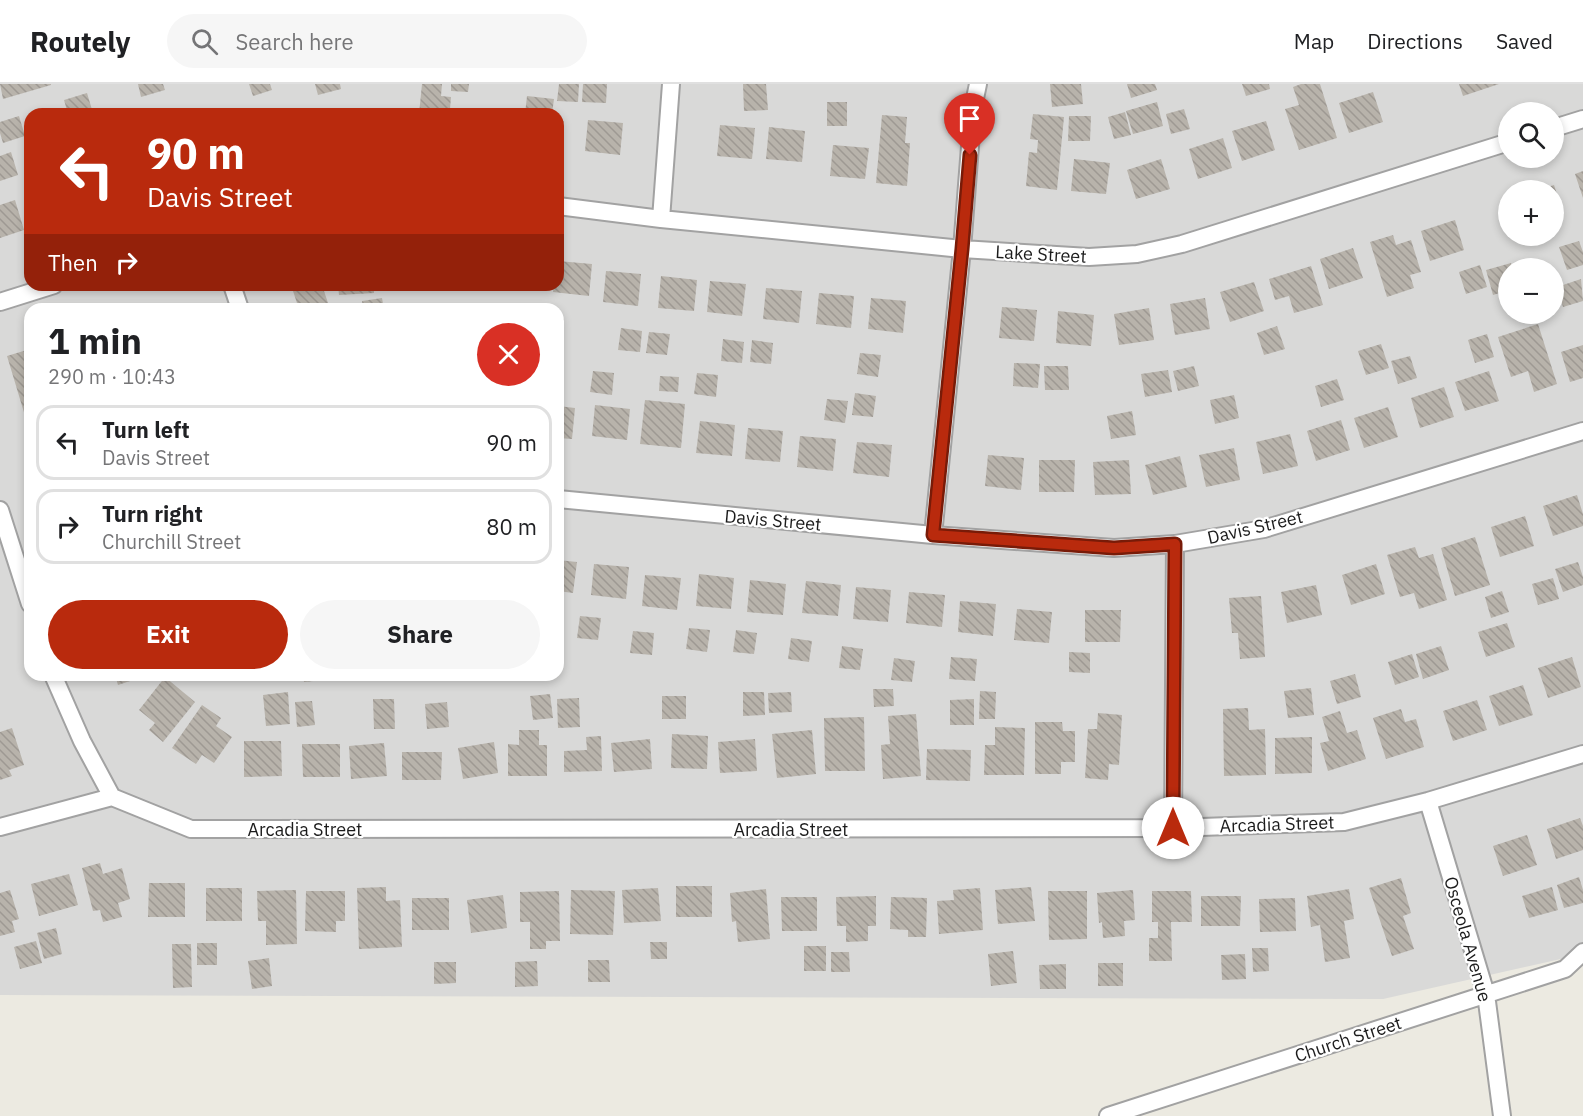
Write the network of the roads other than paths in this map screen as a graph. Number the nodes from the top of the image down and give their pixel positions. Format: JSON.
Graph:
{"nodes":[{"id":1,"x":671,"y":84,"type":"edge"},
{"id":2,"x":978,"y":84,"type":"edge"},
{"id":3,"x":1583,"y":118,"type":"edge"},
{"id":4,"x":1564,"y":125,"type":"edge"},
{"id":5,"x":1498,"y":145,"type":"edge"},
{"id":6,"x":564,"y":207,"type":"edge"},
{"id":7,"x":661,"y":219,"type":"junction"},
{"id":8,"x":962,"y":249,"type":"junction"},
{"id":9,"x":35,"y":291,"type":"edge"},
{"id":10,"x":0,"y":302,"type":"edge"},
{"id":11,"x":1583,"y":432,"type":"edge"},
{"id":12,"x":564,"y":500,"type":"edge"},
{"id":13,"x":0,"y":510,"type":"edge"},
{"id":14,"x":933,"y":535,"type":"junction"},
{"id":15,"x":1175,"y":544,"type":"junction"},
{"id":16,"x":24,"y":585,"type":"edge"},
{"id":17,"x":56,"y":681,"type":"edge"},
{"id":18,"x":1583,"y":754,"type":"edge"},
{"id":19,"x":112,"y":796,"type":"junction"},
{"id":20,"x":1428,"y":801,"type":"junction"},
{"id":21,"x":0,"y":827,"type":"edge"},
{"id":22,"x":1173,"y":828,"type":"junction"},
{"id":23,"x":1583,"y":952,"type":"edge"},
{"id":24,"x":1486,"y":994,"type":"junction"},
{"id":25,"x":1108,"y":1116,"type":"edge"},
{"id":26,"x":1502,"y":1116,"type":"edge"}],
"edges":[{"from":1,"to":7,"type":"street"},
{"from":2,"to":8,"type":"street"},
{"from":3,"to":4,"type":"street"},
{"from":5,"to":8,"type":"street","name":"Lake Street"},
{"from":6,"to":7,"type":"street","name":"Lake Street"},
{"from":7,"to":8,"type":"street","name":"Lake Street"},
{"from":8,"to":14,"type":"street"},
{"from":9,"to":10,"type":"street"},
{"from":11,"to":15,"type":"street","name":"Davis Street"},
{"from":12,"to":14,"type":"street","name":"Davis Street"},
{"from":13,"to":16,"type":"street"},
{"from":14,"to":15,"type":"street","name":"Davis Street"},
{"from":15,"to":22,"type":"street"},
{"from":17,"to":19,"type":"street"},
{"from":18,"to":20,"type":"street","name":"Arcadia Street"},
{"from":19,"to":21,"type":"street"},
{"from":19,"to":22,"type":"street","name":"Arcadia Street"},
{"from":20,"to":22,"type":"street","name":"Arcadia Street"},
{"from":20,"to":24,"type":"street","name":"Osceola Avenue"},
{"from":23,"to":24,"type":"street","name":"Church Street"},
{"from":24,"to":25,"type":"street","name":"Church Street"},
{"from":24,"to":26,"type":"street","name":"Osceola Avenue"}]}
